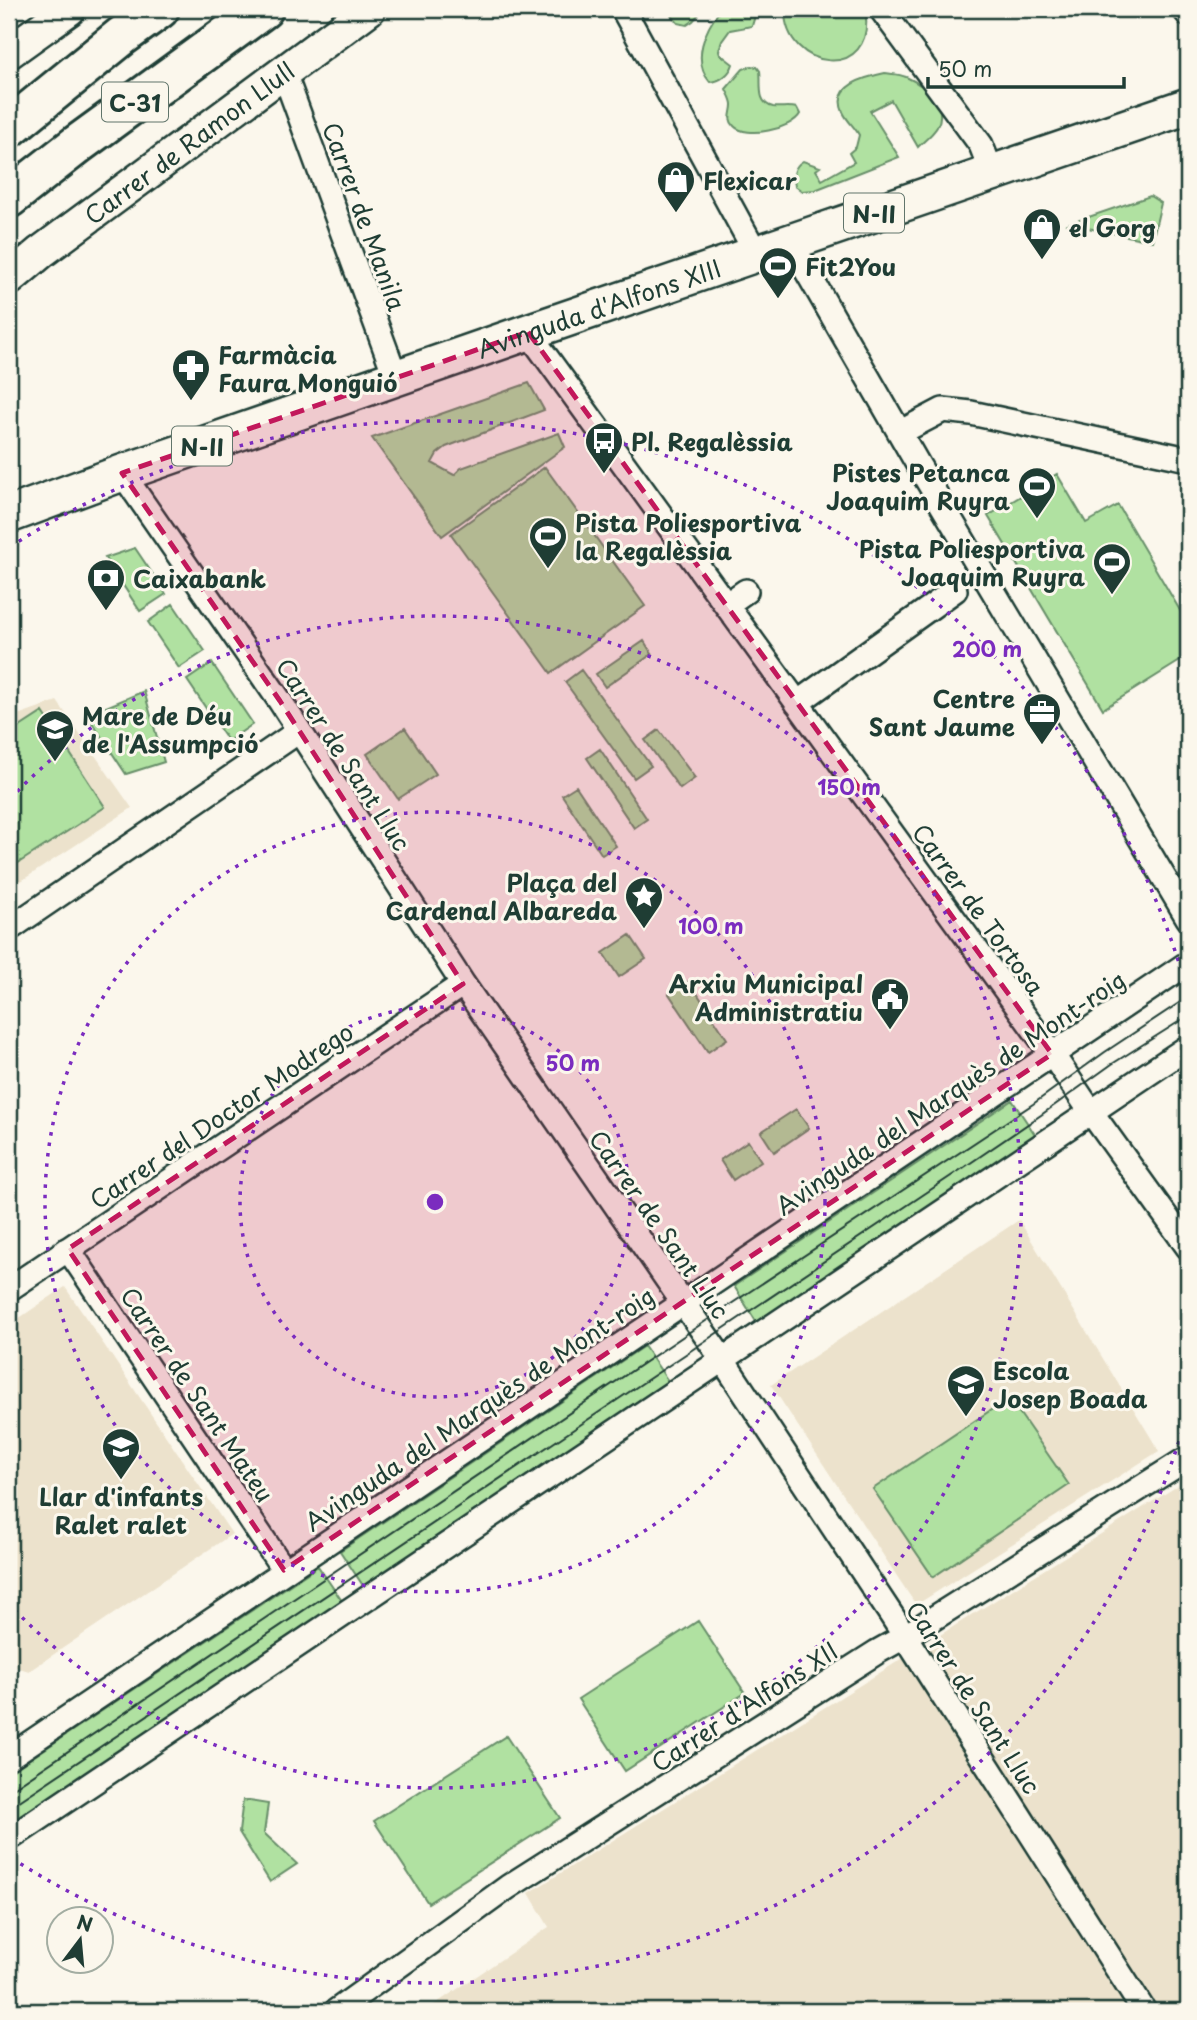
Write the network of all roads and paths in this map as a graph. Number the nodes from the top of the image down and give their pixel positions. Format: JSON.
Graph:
{"nodes":[{"id":1,"x":69,"y":9,"type":"edge"},
{"id":2,"x":159,"y":9,"type":"edge"},
{"id":3,"x":263,"y":9,"type":"edge"},
{"id":4,"x":369,"y":9,"type":"edge"},
{"id":5,"x":623,"y":9,"type":"edge"},
{"id":6,"x":881,"y":9,"type":"edge"},
{"id":7,"x":1184,"y":9,"type":"edge"},
{"id":8,"x":1188,"y":15,"type":"edge"},
{"id":9,"x":122,"y":36,"type":"junction"},
{"id":10,"x":9,"y":52,"type":"edge"},
{"id":11,"x":284,"y":73,"type":"junction"},
{"id":12,"x":9,"y":101,"type":"edge"},
{"id":13,"x":1188,"y":106,"type":"edge"},
{"id":14,"x":9,"y":128,"type":"edge"},
{"id":15,"x":992,"y":173,"type":"junction"},
{"id":16,"x":9,"y":198,"type":"edge"},
{"id":17,"x":790,"y":242,"type":"junction"},
{"id":18,"x":756,"y":253,"type":"junction"},
{"id":19,"x":9,"y":279,"type":"edge"},
{"id":20,"x":528,"y":332,"type":"junction"},
{"id":21,"x":396,"y":378,"type":"junction"},
{"id":22,"x":901,"y":432,"type":"junction"},
{"id":23,"x":1188,"y":459,"type":"edge"},
{"id":24,"x":122,"y":473,"type":"junction"},
{"id":25,"x":9,"y":515,"type":"edge"},
{"id":26,"x":954,"y":590,"type":"dead end"},
{"id":27,"x":746,"y":591,"type":"dead end"},
{"id":28,"x":726,"y":605,"type":"junction"},
{"id":29,"x":797,"y":703,"type":"junction"},
{"id":30,"x":299,"y":731,"type":"junction"},
{"id":31,"x":1188,"y":918,"type":"edge"},
{"id":32,"x":9,"y":929,"type":"edge"},
{"id":33,"x":1188,"y":963,"type":"edge"},
{"id":34,"x":463,"y":984,"type":"junction"},
{"id":35,"x":1188,"y":1047,"type":"edge"},
{"id":36,"x":1052,"y":1054,"type":"junction"},
{"id":37,"x":1091,"y":1112,"type":"junction"},
{"id":38,"x":1188,"y":1247,"type":"edge"},
{"id":39,"x":68,"y":1249,"type":"junction"},
{"id":40,"x":9,"y":1289,"type":"edge"},
{"id":41,"x":683,"y":1304,"type":"junction"},
{"id":42,"x":722,"y":1359,"type":"junction"},
{"id":43,"x":1188,"y":1458,"type":"edge"},
{"id":44,"x":284,"y":1570,"type":"junction"},
{"id":45,"x":904,"y":1637,"type":"junction"},
{"id":46,"x":9,"y":1756,"type":"edge"},
{"id":47,"x":9,"y":1839,"type":"edge"},
{"id":48,"x":336,"y":2011,"type":"edge"},
{"id":49,"x":1144,"y":2011,"type":"edge"}],
"edges":[{"from":1,"to":10,"type":"street"},
{"from":2,"to":9,"type":"highway","number":"C-31"},
{"from":3,"to":16,"type":"highway","number":"C-31"},
{"from":4,"to":11,"type":"street","name":"Carrer de Ramon Llull"},
{"from":5,"to":18,"type":"street"},
{"from":6,"to":15,"type":"street"},
{"from":7,"to":8,"type":"street"},
{"from":9,"to":12,"type":"highway"},
{"from":9,"to":14,"type":"highway","number":"C-31"},
{"from":11,"to":19,"type":"street","name":"Carrer de Ramon Llull"},
{"from":11,"to":21,"type":"street","name":"Carrer de Manila"},
{"from":13,"to":15,"type":"main road","name":"Avinguda d'Alfons XIII","number":"N-II"},
{"from":15,"to":17,"type":"main road","name":"Avinguda d'Alfons XIII","number":"N-II"},
{"from":17,"to":18,"type":"main road","name":"Avinguda d'Alfons XIII","number":"N-II"},
{"from":17,"to":22,"type":"street"},
{"from":18,"to":20,"type":"main road","name":"Avinguda d'Alfons XIII","number":"N-II"},
{"from":20,"to":21,"type":"main road","name":"Avinguda d'Alfons XIII","number":"N-II"},
{"from":20,"to":28,"type":"street","name":"Carrer de Tortosa"},
{"from":21,"to":24,"type":"main road","name":"Avinguda d'Alfons XIII","number":"N-II"},
{"from":22,"to":23,"type":"street"},
{"from":22,"to":31,"type":"street"},
{"from":24,"to":25,"type":"main road","name":"Avinguda d'Alfons XIII","number":"N-II"},
{"from":24,"to":30,"type":"street","name":"Carrer de Sant Lluc"},
{"from":26,"to":29,"type":"street"},
{"from":27,"to":28,"type":"street"},
{"from":28,"to":29,"type":"street","name":"Carrer de Tortosa"},
{"from":29,"to":36,"type":"street","name":"Carrer de Tortosa"},
{"from":30,"to":32,"type":"street"},
{"from":30,"to":34,"type":"street","name":"Carrer de Sant Lluc"},
{"from":33,"to":36,"type":"street","name":"Avinguda del Marquès de Mont-roig"},
{"from":34,"to":39,"type":"street","name":"Carrer del Doctor Modrego"},
{"from":34,"to":41,"type":"street","name":"Carrer de Sant Lluc"},
{"from":35,"to":37,"type":"street"},
{"from":36,"to":37,"type":"street","name":"Carrer de Tortosa"},
{"from":36,"to":41,"type":"street","name":"Avinguda del Marquès de Mont-roig"},
{"from":37,"to":38,"type":"street","name":"Carrer de Tortosa"},
{"from":37,"to":42,"type":"street"},
{"from":39,"to":40,"type":"street","name":"Carrer del Doctor Modrego"},
{"from":39,"to":44,"type":"street","name":"Carrer de Sant Mateu"},
{"from":41,"to":42,"type":"street","name":"Carrer de Sant Lluc"},
{"from":41,"to":44,"type":"street","name":"Avinguda del Marquès de Mont-roig"},
{"from":42,"to":45,"type":"street","name":"Carrer de Sant Lluc"},
{"from":42,"to":47,"type":"street"},
{"from":43,"to":45,"type":"street","name":"Carrer d'Alfons XII"},
{"from":44,"to":46,"type":"street","name":"Avinguda del Marquès de Mont-roig"},
{"from":45,"to":48,"type":"street","name":"Carrer d'Alfons XII"},
{"from":45,"to":49,"type":"street","name":"Carrer de Sant Lluc"}]}
